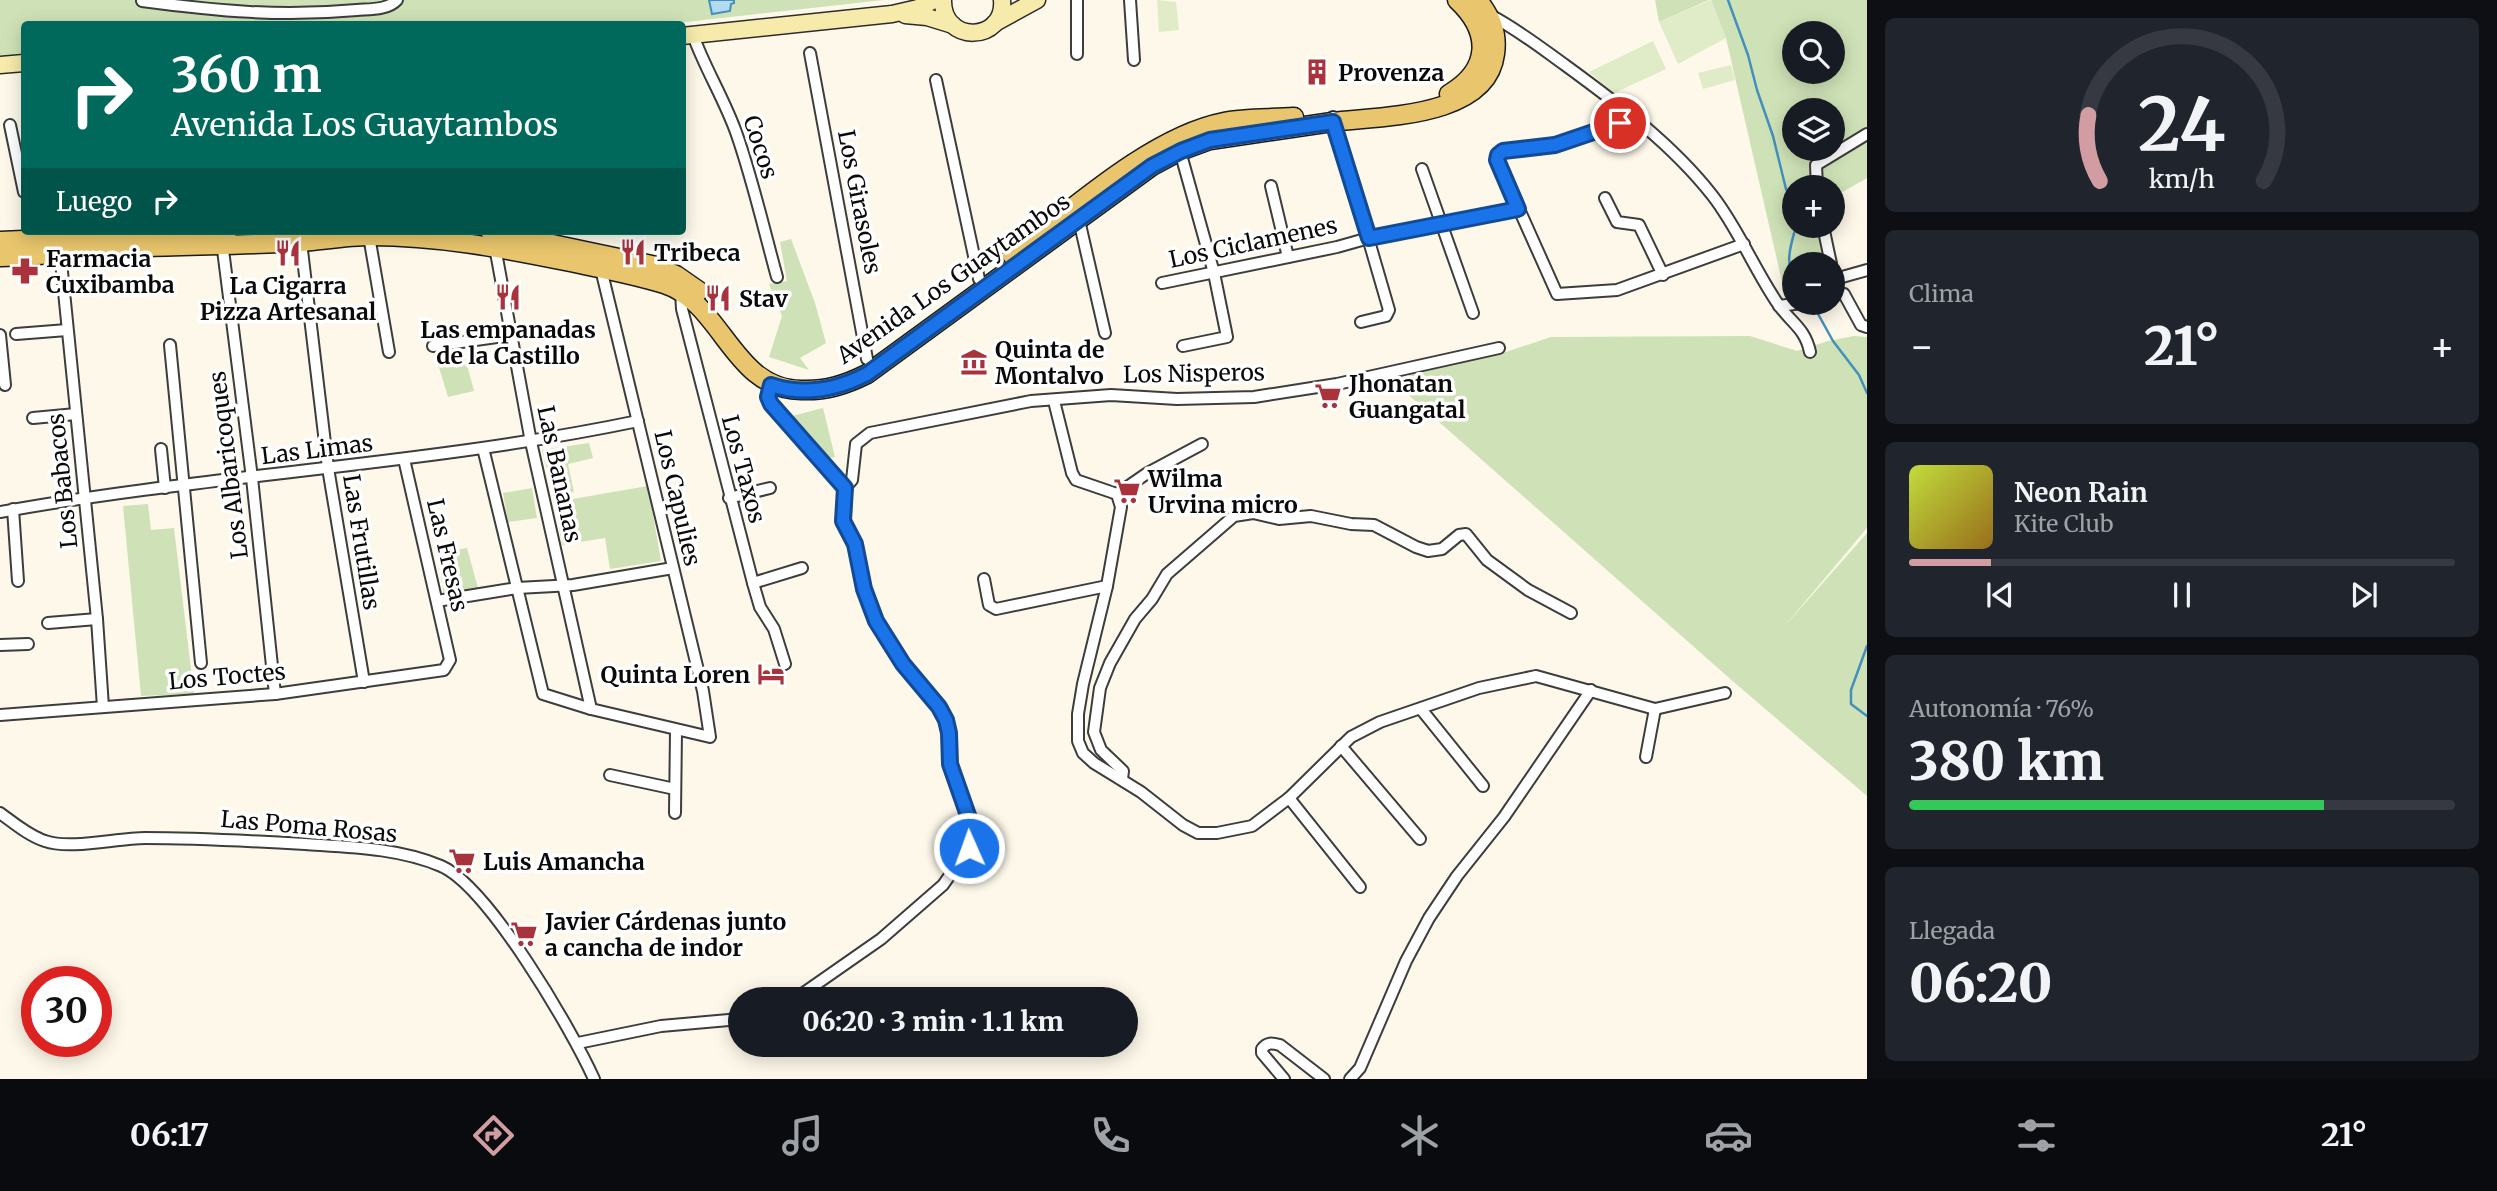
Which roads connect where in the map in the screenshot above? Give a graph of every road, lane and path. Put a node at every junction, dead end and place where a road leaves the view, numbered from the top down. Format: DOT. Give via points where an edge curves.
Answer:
graph roads {
  1 [pos="397,0"];
  2 [pos="934,0"];
  3 [pos="943,0"];
  4 [pos="1002,0"];
  5 [pos="1037,0"];
  6 [pos="1077,0"];
  7 [pos="1130,0"];
  8 [pos="1457,0"];
  9 [pos="1478,0"];
  10 [pos="142,1"];
  11 [pos="892,14"];
  12 [pos="1482,18"];
  13 [pos="995,23"];
  14 [pos="953,25"];
  15 [pos="688,35"];
  16 [pos="810,53"];
  17 [pos="1077,54"];
  18 [pos="1134,60"];
  19 [pos="21,63"];
  20 [pos="0,65"];
  21 [pos="936,80"];
  22 [pos="1631,117"];
  23 [pos="1333,118"];
  24 [pos="10,125"];
  25 [pos="1867,134"];
  26 [pos="1181,151"];
  27 [pos="1422,169"];
  28 [pos="1816,175"];
  29 [pos="21,178"];
  30 [pos="1271,186"];
  31 [pos="1605,198"];
  32 [pos="1518,209"];
  33 [pos="1079,220"];
  34 [pos="1441,225"];
  35 [pos="34,235"];
  36 [pos="223,236"];
  37 [pos="369,236"];
  38 [pos="1369,238"];
  39 [pos="492,239"];
  40 [pos="0,241"];
  41 [pos="301,242"];
  42 [pos="1744,244"];
  43 [pos="60,252"];
  44 [pos="0,257"];
  45 [pos="1288,257"];
  46 [pos="601,269"];
  47 [pos="1867,270"];
  48 [pos="1845,271"];
  49 [pos="1213,273"];
  50 [pos="1663,275"];
  51 [pos="777,277"];
  52 [pos="1162,284"];
  53 [pos="975,287"];
  54 [pos="685,288"];
  55 [pos="1845,297"];
  56 [pos="1779,306"];
  57 [pos="1782,306"];
  58 [pos="1473,313"];
  59 [pos="1362,322"];
  60 [pos="1867,327"];
  61 [pos="67,330"];
  62 [pos="1105,333"];
  63 [pos="16,334"];
  64 [pos="0,335"];
  65 [pos="511,335"];
  66 [pos="170,345"];
  67 [pos="433,346"];
  68 [pos="1183,346"];
  69 [pos="1499,348"];
  70 [pos="388,352"];
  71 [pos="1810,352"];
  72 [pos="867,359"];
  73 [pos="773,381"];
  74 [pos="5,385"];
  75 [pos="817,386"];
  76 [pos="1054,401"];
  77 [pos="76,414"];
  78 [pos="33,418"];
  79 [pos="638,421"];
  80 [pos="531,442"];
  81 [pos="1202,444"];
  82 [pos="484,448"];
  83 [pos="161,449"];
  84 [pos="404,459"];
  85 [pos="328,468"];
  86 [pos="252,478"];
  87 [pos="182,486"];
  88 [pos="165,488"];
  89 [pos="770,488"];
  90 [pos="845,488"];
  91 [pos="1117,494"];
  92 [pos="85,498"];
  93 [pos="729,498"];
  94 [pos="13,509"];
  95 [pos="0,512"];
  96 [pos="673,568"];
  97 [pos="802,568"];
  98 [pos="984,579"];
  99 [pos="18,581"];
  100 [pos="753,583"];
  101 [pos="563,586"];
  102 [pos="1107,586"];
  103 [pos="517,588"];
  104 [pos="437,601"];
  105 [pos="1572,613"];
  106 [pos="97,619"];
  107 [pos="48,623"];
  108 [pos="28,644"];
  109 [pos="0,645"];
  110 [pos="450,660"];
  111 [pos="201,663"];
  112 [pos="785,664"];
  113 [pos="364,682"];
  114 [pos="1591,690"];
  115 [pos="1725,693"];
  116 [pos="275,694"];
  117 [pos="103,707"];
  118 [pos="591,709"];
  119 [pos="1421,709"];
  120 [pos="1655,709"];
  121 [pos="0,715"];
  122 [pos="676,731"];
  123 [pos="1340,746"];
  124 [pos="1646,757"];
  125 [pos="610,775"];
  126 [pos="1122,779"];
  127 [pos="1483,786"];
  128 [pos="675,789"];
  129 [pos="1289,798"];
  130 [pos="0,813"];
  131 [pos="675,813"];
  132 [pos="1420,839"];
  133 [pos="1360,887"];
  134 [pos="812,987"];
  135 [pos="728,1020"];
  136 [pos="578,1043"];
  137 [pos="594,1079"];
  138 [pos="1284,1079"];
  139 [pos="1324,1079"];
  140 [pos="1350,1079"];
  1 -- 10 [label="street" via="387,7 260,14"];
  2 -- 11 [label="main road"];
  3 -- 14 [label="main road" via="946,17"];
  4 -- 13 [label="main road"];
  5 -- 13 [label="main road"];
  6 -- 17 [label="street"];
  7 -- 18 [label="street"];
  8 -- 12 [label="main road"];
  9 -- 12 [label="main road, Avenida Los Guaytambos"];
  11 -- 14 [label="main road"];
  11 -- 15 [label="main road"];
  12 -- 22 [label="street" via="1510,24"];
  12 -- 23 [label="main road, Avenida Los Guaytambos" via="1481,56 1459,88 1411,105"];
  13 -- 14 [label="main road" via="970,33"];
  15 -- 51 [label="street, Cocos" via="738,137"];
  16 -- 72 [label="street, Los Girasoles"];
  19 -- 20 [label="main road"];
  21 -- 53 [label="street"];
  22 -- 32 [label="street" via="1555,145 1498,155"];
  22 -- 42 [label="street" via="1712,195"];
  23 -- 26 [label="main road, Avenida Los Guaytambos" via="1210,140"];
  23 -- 38 [label="street"];
  23 -- 53 [label="main road, Avenida Los Guaytambos" via="1227,121 1183,135 1147,154"];
  24 -- 29 [label="street"];
  25 -- 28 [label="street" via="1816,165"];
  26 -- 33 [label="main road, Avenida Los Guaytambos" via="1152,166"];
  26 -- 49 [label="street"];
  27 -- 34 [label="street"];
  30 -- 45 [label="street"];
  31 -- 50 [label="street" via="1616,222 1639,225"];
  32 -- 34 [label="street, Los Ciclamenes"];
  32 -- 50 [label="street" via="1561,295 1617,290"];
  33 -- 53 [label="main road, Avenida Los Guaytambos"];
  33 -- 62 [label="street"];
  34 -- 38 [label="street, Los Ciclamenes"];
  34 -- 58 [label="street"];
  35 -- 40 [label="main road"];
  36 -- 41 [label="main road"];
  36 -- 43 [label="main road"];
  36 -- 86 [label="street, Los Albaricoques"];
  37 -- 39 [label="main road"];
  37 -- 41 [label="main road"];
  37 -- 70 [label="street"];
  38 -- 45 [label="street, Los Ciclamenes"];
  38 -- 59 [label="street" via="1389,310 1386,316"];
  39 -- 46 [label="main road"];
  39 -- 54 [label="main road" via="633,260 666,270"];
  39 -- 65 [label="street, Las Bananas"];
  41 -- 85 [label="street, Las Frutillas"];
  42 -- 50 [label="street"];
  42 -- 56 [label="street"];
  43 -- 44 [label="main road"];
  43 -- 61 [label="street, Los Babacos"];
  45 -- 49 [label="street, Los Ciclamenes"];
  46 -- 54 [label="main road"];
  46 -- 79 [label="street, Los Capulies"];
  47 -- 48 [label="street"];
  49 -- 52 [label="street, Los Ciclamenes"];
  49 -- 68 [label="street" via="1227,337"];
  53 -- 72 [label="main road, Avenida Los Guaytambos"];
  53 -- 75 [label="main road, Avenida Los Guaytambos" via="867,374 847,384"];
  54 -- 73 [label="main road" via="750,369"];
  54 -- 93 [label="street, Los Taxos" via="682,309"];
  55 -- 60 [label="street" via="1861,325"];
  56 -- 57 [label="street"];
  56 -- 71 [label="street" via="1807,338"];
  61 -- 63 [label="street"];
  61 -- 77 [label="street, Los Babacos"];
  64 -- 74 [label="street"];
  65 -- 67 [label="street"];
  65 -- 80 [label="street, Las Bananas"];
  66 -- 87 [label="street"];
  69 -- 76 [label="street, Los Nisperos" via="1337,384 1254,397 1111,395"];
  72 -- 75 [label="main road, Avenida Los Guaytambos"];
  73 -- 75 [label="main road, Avenida Los Guaytambos"];
  73 -- 90 [label="street" via="768,397 771,404"];
  76 -- 90 [label="street, Los Nisperos" via="1014,403 864,436 854,449 852,480"];
  76 -- 91 [label="street" via="1076,480"];
  77 -- 78 [label="street"];
  77 -- 92 [label="street, Los Babacos"];
  79 -- 80 [label="street, Las Limas"];
  79 -- 96 [label="street, Los Capulies"];
  80 -- 82 [label="street, Las Limas"];
  80 -- 101 [label="street, Las Bananas"];
  81 -- 91 [label="street"];
  82 -- 84 [label="street, Las Limas"];
  82 -- 103 [label="street"];
  83 -- 88 [label="street"];
  84 -- 85 [label="street, Las Limas"];
  84 -- 104 [label="street, Las Fresas"];
  85 -- 86 [label="street, Las Limas"];
  85 -- 113 [label="street, Las Frutillas"];
  86 -- 87 [label="street, Las Limas"];
  86 -- 116 [label="street, Los Albaricoques"];
  87 -- 88 [label="street, Las Limas"];
  87 -- 111 [label="street"];
  88 -- 92 [label="street, Las Limas"];
  89 -- 93 [label="street"];
  90 -- 134 [label="street" via="843,521 855,544 867,601 895,652 946,720 950,764 972,835 969,848 943,885 880,939"];
  91 -- 102 [label="street" via="1121,507"];
  92 -- 94 [label="street, Las Limas"];
  92 -- 106 [label="street, Los Babacos"];
  93 -- 100 [label="street, Los Taxos"];
  94 -- 95 [label="street, Las Limas"];
  94 -- 99 [label="street"];
  96 -- 101 [label="street"];
  96 -- 122 [label="street, Los Capulies" via="709,737"];
  97 -- 100 [label="street"];
  98 -- 102 [label="street" via="989,605 996,609"];
  100 -- 112 [label="street, Los Taxos"];
  101 -- 103 [label="street"];
  101 -- 118 [label="street, Las Bananas"];
  102 -- 126 [label="street" via="1083,684 1078,741 1094,763"];
  103 -- 104 [label="street"];
  103 -- 118 [label="street" via="543,694"];
  104 -- 110 [label="street, Las Fresas"];
  105 -- 126 [label="street" via="1518,584 1483,557 1466,534 1442,549 1429,551 1368,524 1311,516 1234,516 1167,574 1135,619 1105,675 1094,732 1101,750 1123,771"];
  106 -- 107 [label="street"];
  106 -- 117 [label="street, Los Babacos"];
  108 -- 109 [label="street"];
  110 -- 113 [label="street, Los Toctes" via="444,670"];
  113 -- 116 [label="street, Los Toctes"];
  114 -- 119 [label="street" via="1536,676 1479,688"];
  114 -- 120 [label="street"];
  114 -- 140 [label="street" via="1430,918 1406,961 1360,1068"];
  115 -- 120 [label="street"];
  116 -- 117 [label="street, Los Toctes"];
  117 -- 121 [label="street, Los Toctes"];
  118 -- 122 [label="street"];
  119 -- 123 [label="street" via="1363,730"];
  119 -- 127 [label="street"];
  120 -- 124 [label="street"];
  122 -- 128 [label="street"];
  123 -- 129 [label="street"];
  123 -- 132 [label="street"];
  125 -- 128 [label="street"];
  126 -- 129 [label="street" via="1198,833 1252,825"];
  128 -- 131 [label="street"];
  129 -- 133 [label="street"];
  130 -- 136 [label="street, Las Poma Rosas" via="36,838 55,843 135,838 354,847 405,854 442,866 480,899"];
  135 -- 136 [label="street" via="661,1026"];
  136 -- 137 [label="street, Las Poma Rosas"];
  138 -- 139 [label="street" via="1262,1053 1265,1045 1280,1045"];
}
